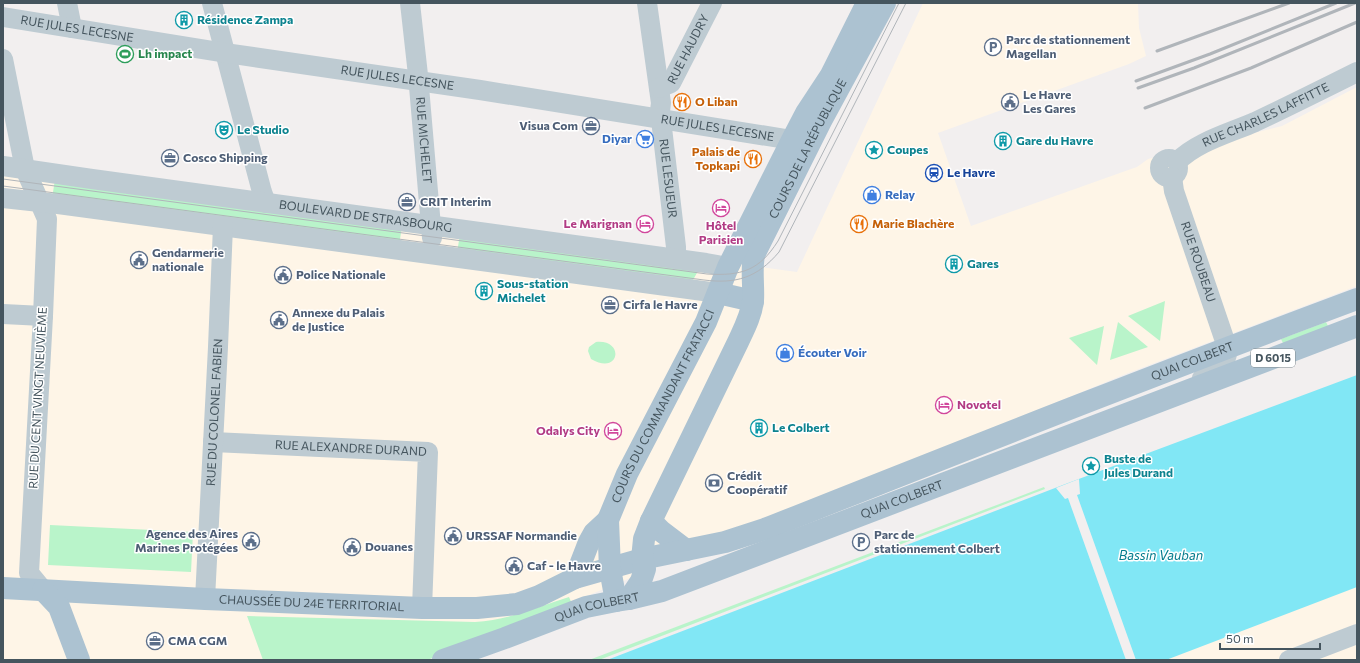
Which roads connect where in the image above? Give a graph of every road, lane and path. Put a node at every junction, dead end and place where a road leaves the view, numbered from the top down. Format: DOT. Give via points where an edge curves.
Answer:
graph roads {
  1 [pos="68,3"];
  2 [pos="212,3"];
  3 [pos="410,3"];
  4 [pos="647,3"];
  5 [pos="712,3"];
  6 [pos="867,3"];
  7 [pos="885,3"];
  8 [pos="3,17"];
  9 [pos="72,28"];
  10 [pos="226,53"];
  11 [pos="3,59"];
  12 [pos="1357,72"];
  13 [pos="418,81"];
  14 [pos="658,88"];
  15 [pos="661,119"];
  16 [pos="792,140"];
  17 [pos="3,166"];
  18 [pos="25,168"];
  19 [pos="1174,170"];
  20 [pos="3,198"];
  21 [pos="39,202"];
  22 [pos="266,203"];
  23 [pos="223,226"];
  24 [pos="431,226"];
  25 [pos="430,254"];
  26 [pos="676,259"];
  27 [pos="728,267"];
  28 [pos="752,275"];
  29 [pos="708,292"];
  30 [pos="1357,299"];
  31 [pos="753,301"];
  32 [pos="3,314"];
  33 [pos="43,316"];
  34 [pos="1357,326"];
  35 [pos="1227,347"];
  36 [pos="1190,390"];
  37 [pos="1082,404"];
  38 [pos="1122,416"];
  39 [pos="213,442"];
  40 [pos="608,520"];
  41 [pos="651,521"];
  42 [pos="686,550"];
  43 [pos="642,559"];
  44 [pos="610,569"];
  45 [pos="575,578"];
  46 [pos="3,588"];
  47 [pos="43,590"];
  48 [pos="205,599"];
  49 [pos="622,600"];
  50 [pos="422,608"];
  51 [pos="1357,634"];
  52 [pos="79,660"];
  53 [pos="443,660"];
  54 [pos="1289,660"];
  1 -- 9 [label="street"];
  2 -- 10 [label="street"];
  3 -- 13 [label="street, RUE MICHELET"];
  4 -- 14 [label="street, RUE LESUEUR"];
  5 -- 14 [label="street, RUE HAUDRY" via="671,83"];
  6 -- 16 [label="main road, COURS DE LA RÉPUBLIQUE" via="831,75"];
  7 -- 28 [label="main road, COURS DE LA RÉPUBLIQUE" via="821,121 754,255"];
  8 -- 9 [label="street, RUE JULES LECESNE"];
  9 -- 10 [label="street, RUE JULES LECESNE"];
  10 -- 13 [label="street, RUE JULES LECESNE"];
  10 -- 22 [label="street"];
  11 -- 18 [label="street, RUE DU CENT VINGT NEUVIÈME"];
  12 -- 19 [label="street, RUE CHARLES LAFFITTE" via="1255,122 1207,142 1182,157"];
  13 -- 15 [label="street, RUE JULES LECESNE"];
  13 -- 24 [label="street, RUE MICHELET"];
  14 -- 15 [label="street, RUE LESUEUR"];
  15 -- 16 [label="street, RUE JULES LECESNE"];
  15 -- 26 [label="street, RUE LESUEUR"];
  16 -- 27 [label="main road, COURS DE LA RÉPUBLIQUE"];
  17 -- 18 [label="street, BOULEVARD DE STRASBOURG"];
  18 -- 21 [label="street, RUE DU CENT VINGT NEUVIÈME"];
  18 -- 22 [label="street, BOULEVARD DE STRASBOURG"];
  19 -- 35 [label="street, RUE ROUBEAU" via="1174,191"];
  20 -- 21 [label="street"];
  21 -- 23 [label="street"];
  21 -- 33 [label="street, RUE DU CENT VINGT NEUVIÈME" via="47,219"];
  22 -- 24 [label="street, BOULEVARD DE STRASBOURG"];
  23 -- 25 [label="street"];
  23 -- 39 [label="street, RUE DU COLONEL FABIEN"];
  24 -- 25 [label="street, RUE MICHELET"];
  24 -- 26 [label="street, BOULEVARD DE STRASBOURG"];
  25 -- 29 [label="street"];
  26 -- 27 [label="street, BOULEVARD DE STRASBOURG"];
  27 -- 28 [label="main road"];
  27 -- 29 [label="main road, COURS DE LA RÉPUBLIQUE"];
  28 -- 31 [label="main road, COURS DE LA RÉPUBLIQUE"];
  29 -- 31 [label="main road"];
  29 -- 40 [label="main road, COURS DU COMMANDANT FRATACCI" via="706,322 627,474"];
  30 -- 35 [label="main road, QUAI COLBERT / D 6015"];
  31 -- 41 [label="main road" via="738,342"];
  32 -- 33 [label="street"];
  33 -- 47 [label="street, RUE DU CENT VINGT NEUVIÈME" via="29,573"];
  34 -- 36 [label="main road, QUAI COLBERT / D 6015"];
  35 -- 36 [label="street" via="1223,368 1207,375"];
  35 -- 37 [label="main road, QUAI COLBERT / D 6015"];
  36 -- 38 [label="main road, QUAI COLBERT / D 6015"];
  37 -- 38 [label="main road"];
  37 -- 42 [label="main road, QUAI COLBERT" via="765,529 725,542"];
  38 -- 49 [label="main road, QUAI COLBERT" via="662,591"];
  39 -- 48 [label="street, RUE DU COLONEL FABIEN"];
  39 -- 50 [label="street, RUE ALEXANDRE DURAND" via="428,452"];
  40 -- 44 [label="main road"];
  40 -- 45 [label="main road" via="588,542"];
  41 -- 42 [label="main road"];
  41 -- 43 [label="main road" via="644,539"];
  42 -- 43 [label="main road, QUAI COLBERT"];
  43 -- 44 [label="main road, QUAI COLBERT"];
  43 -- 49 [label="main road" via="645,569 641,581"];
  44 -- 45 [label="main road, QUAI COLBERT"];
  44 -- 49 [label="main road"];
  45 -- 50 [label="main road, CHAUSSÉE DU 24E TERRITORIAL" via="517,604 477,608"];
  46 -- 47 [label="main road, CHAUSSÉE DU 24E TERRITORIAL"];
  47 -- 48 [label="main road, CHAUSSÉE DU 24E TERRITORIAL"];
  47 -- 52 [label="main road" via="59,607"];
  48 -- 50 [label="main road, CHAUSSÉE DU 24E TERRITORIAL"];
  49 -- 53 [label="main road, QUAI COLBERT" via="586,607"];
  51 -- 54 [label="street"];
}
